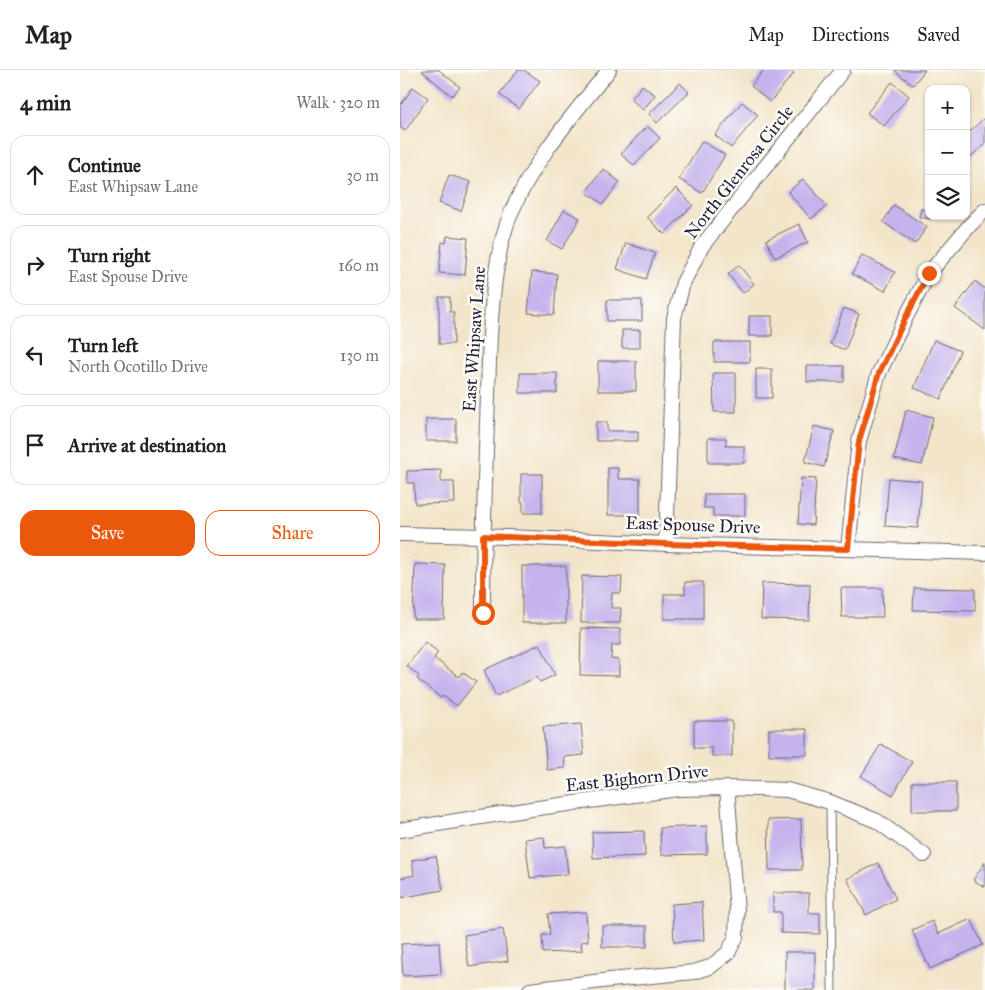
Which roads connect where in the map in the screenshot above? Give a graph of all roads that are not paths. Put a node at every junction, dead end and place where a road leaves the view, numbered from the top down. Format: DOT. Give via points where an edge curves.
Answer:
graph roads {
  1 [pos="610,70"];
  2 [pos="843,70"];
  3 [pos="985,210"];
  4 [pos="400,534"];
  5 [pos="483,536"];
  6 [pos="666,544"];
  7 [pos="848,549"];
  8 [pos="985,554"];
  9 [pos="483,613"];
  10 [pos="727,788"];
  11 [pos="830,802"];
  12 [pos="400,830"];
  13 [pos="924,855"];
  14 [pos="530,990"];
  15 [pos="832,990"];
  1 -- 5 [label="street, East Whipsaw Lane" via="556,136 523,187 500,245 490,328"];
  2 -- 6 [label="street, North Glenrosa Circle" via="702,246 683,283 674,318"];
  3 -- 7 [label="street" via="929,273 879,373 859,441"];
  4 -- 5 [label="street, East Spouse Drive"];
  5 -- 6 [label="street, East Spouse Drive"];
  5 -- 9 [label="street, East Whipsaw Lane"];
  6 -- 7 [label="street, East Spouse Drive"];
  7 -- 8 [label="street, East Spouse Drive"];
  10 -- 11 [label="street, East Bighorn Drive" via="787,790"];
  10 -- 12 [label="street, East Bighorn Drive" via="678,789"];
  10 -- 14 [label="street" via="737,910 736,937 728,952 710,967 694,972"];
  11 -- 13 [label="street, East Bighorn Drive" via="877,821"];
  11 -- 15 [label="lane"];
}
